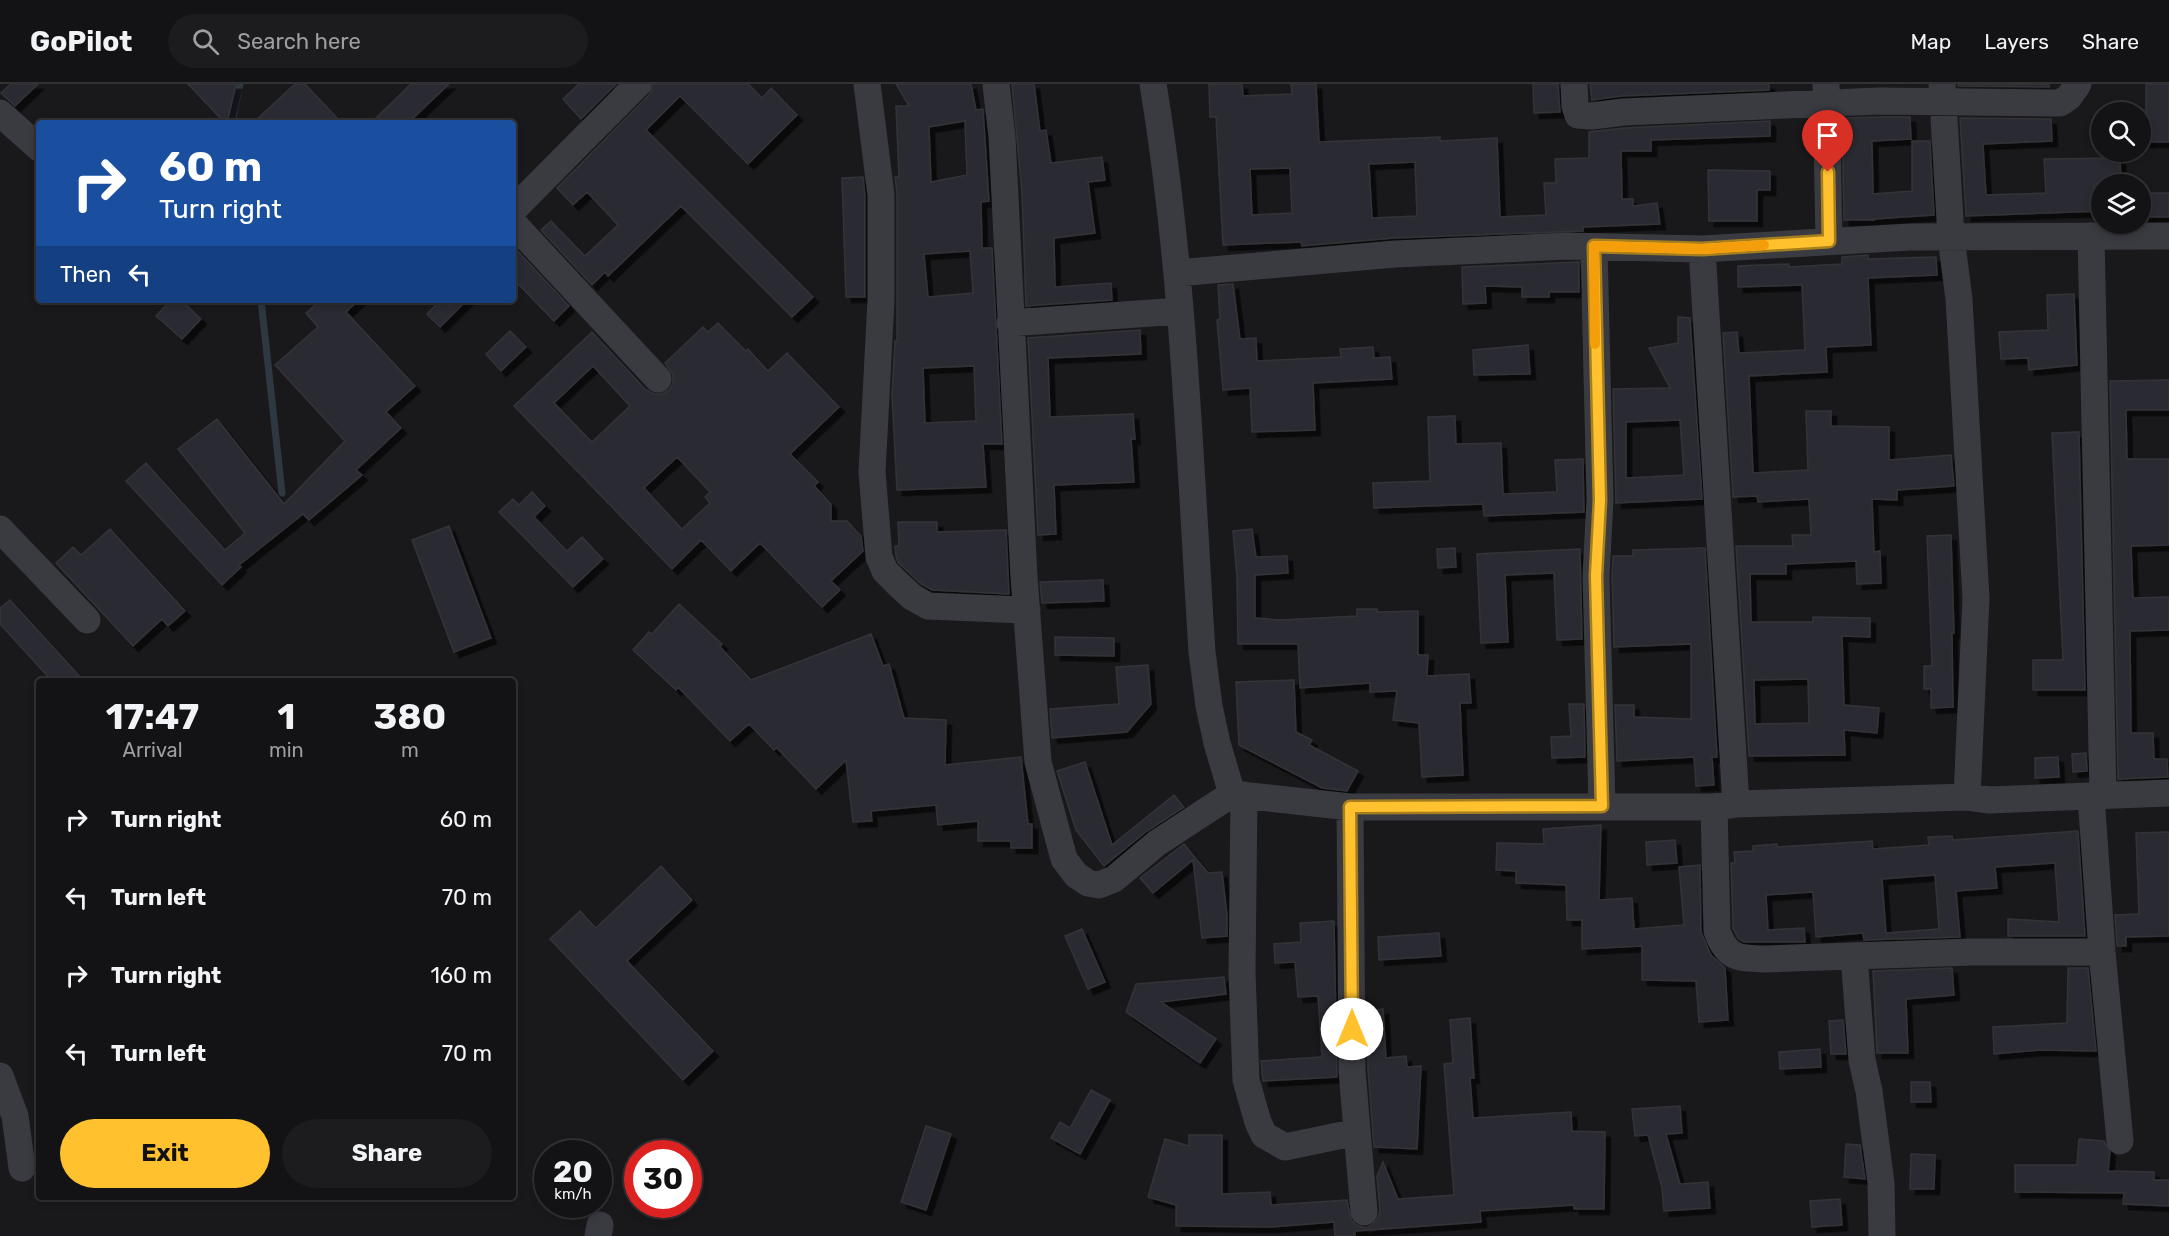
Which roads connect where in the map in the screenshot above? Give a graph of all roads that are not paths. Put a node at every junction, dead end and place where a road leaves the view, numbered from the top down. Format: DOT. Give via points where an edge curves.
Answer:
graph roads {
  1 [pos="638,84"];
  2 [pos="867,84"];
  3 [pos="996,84"];
  4 [pos="1153,84"];
  5 [pos="1574,84"];
  6 [pos="2078,84"];
  7 [pos="1942,93"];
  8 [pos="1827,94"];
  9 [pos="0,113"];
  10 [pos="36,145"];
  11 [pos="516,207"];
  12 [pos="516,226"];
  13 [pos="2091,236"];
  14 [pos="2169,236"];
  15 [pos="1951,237"];
  16 [pos="1829,241"];
  17 [pos="1594,246"];
  18 [pos="1702,249"];
  19 [pos="1177,273"];
  20 [pos="1180,311"];
  21 [pos="1010,323"];
  22 [pos="658,379"];
  23 [pos="0,529"];
  24 [pos="1027,610"];
  25 [pos="87,620"];
  26 [pos="2169,793"];
  27 [pos="1238,794"];
  28 [pos="2097,796"];
  29 [pos="1967,797"];
  30 [pos="1602,806"];
  31 [pos="1725,806"];
  32 [pos="1350,807"];
  33 [pos="2102,952"];
  34 [pos="1854,956"];
  35 [pos="0,1076"];
  36 [pos="1357,1132"];
  37 [pos="2120,1142"];
  38 [pos="22,1168"];
  39 [pos="1364,1212"];
  40 [pos="1882,1236"];
  1 -- 11 [label="street"];
  2 -- 24 [label="street" via="881,195 872,472 879,557 885,571 912,597 928,606"];
  3 -- 21 [label="street"];
  4 -- 19 [label="street"];
  5 -- 8 [label="street" via="1578,115 1593,116"];
  6 -- 7 [label="street" via="2060,103"];
  7 -- 8 [label="street"];
  7 -- 15 [label="street"];
  8 -- 16 [label="street"];
  9 -- 10 [label="street"];
  12 -- 22 [label="street"];
  13 -- 14 [label="street"];
  13 -- 15 [label="street"];
  13 -- 28 [label="street"];
  15 -- 16 [label="street"];
  15 -- 29 [label="street" via="1959,299 1976,598"];
  16 -- 18 [label="street"];
  17 -- 18 [label="street"];
  17 -- 19 [label="street" via="1395,254"];
  17 -- 30 [label="street"];
  18 -- 31 [label="street"];
  19 -- 20 [label="street"];
  20 -- 21 [label="street"];
  20 -- 27 [label="street" via="1209,706 1217,743"];
  21 -- 24 [label="street"];
  23 -- 25 [label="street"];
  24 -- 27 [label="street" via="1038,762 1064,859 1076,875 1099,885 1114,879 1157,843"];
  26 -- 28 [label="street"];
  27 -- 32 [label="street"];
  27 -- 36 [label="street" via="1246,1080 1258,1122 1264,1135 1284,1147"];
  28 -- 29 [label="street" via="1990,800"];
  28 -- 33 [label="street"];
  29 -- 31 [label="street"];
  30 -- 31 [label="street"];
  30 -- 32 [label="street"];
  31 -- 34 [label="street" via="1718,931 1723,946 1744,958"];
  32 -- 36 [label="street" via="1352,1071"];
  33 -- 34 [label="street"];
  33 -- 37 [label="street"];
  34 -- 40 [label="street" via="1862,1060 1881,1183"];
  35 -- 38 [label="street" via="15,1116"];
  36 -- 39 [label="street"];
}
